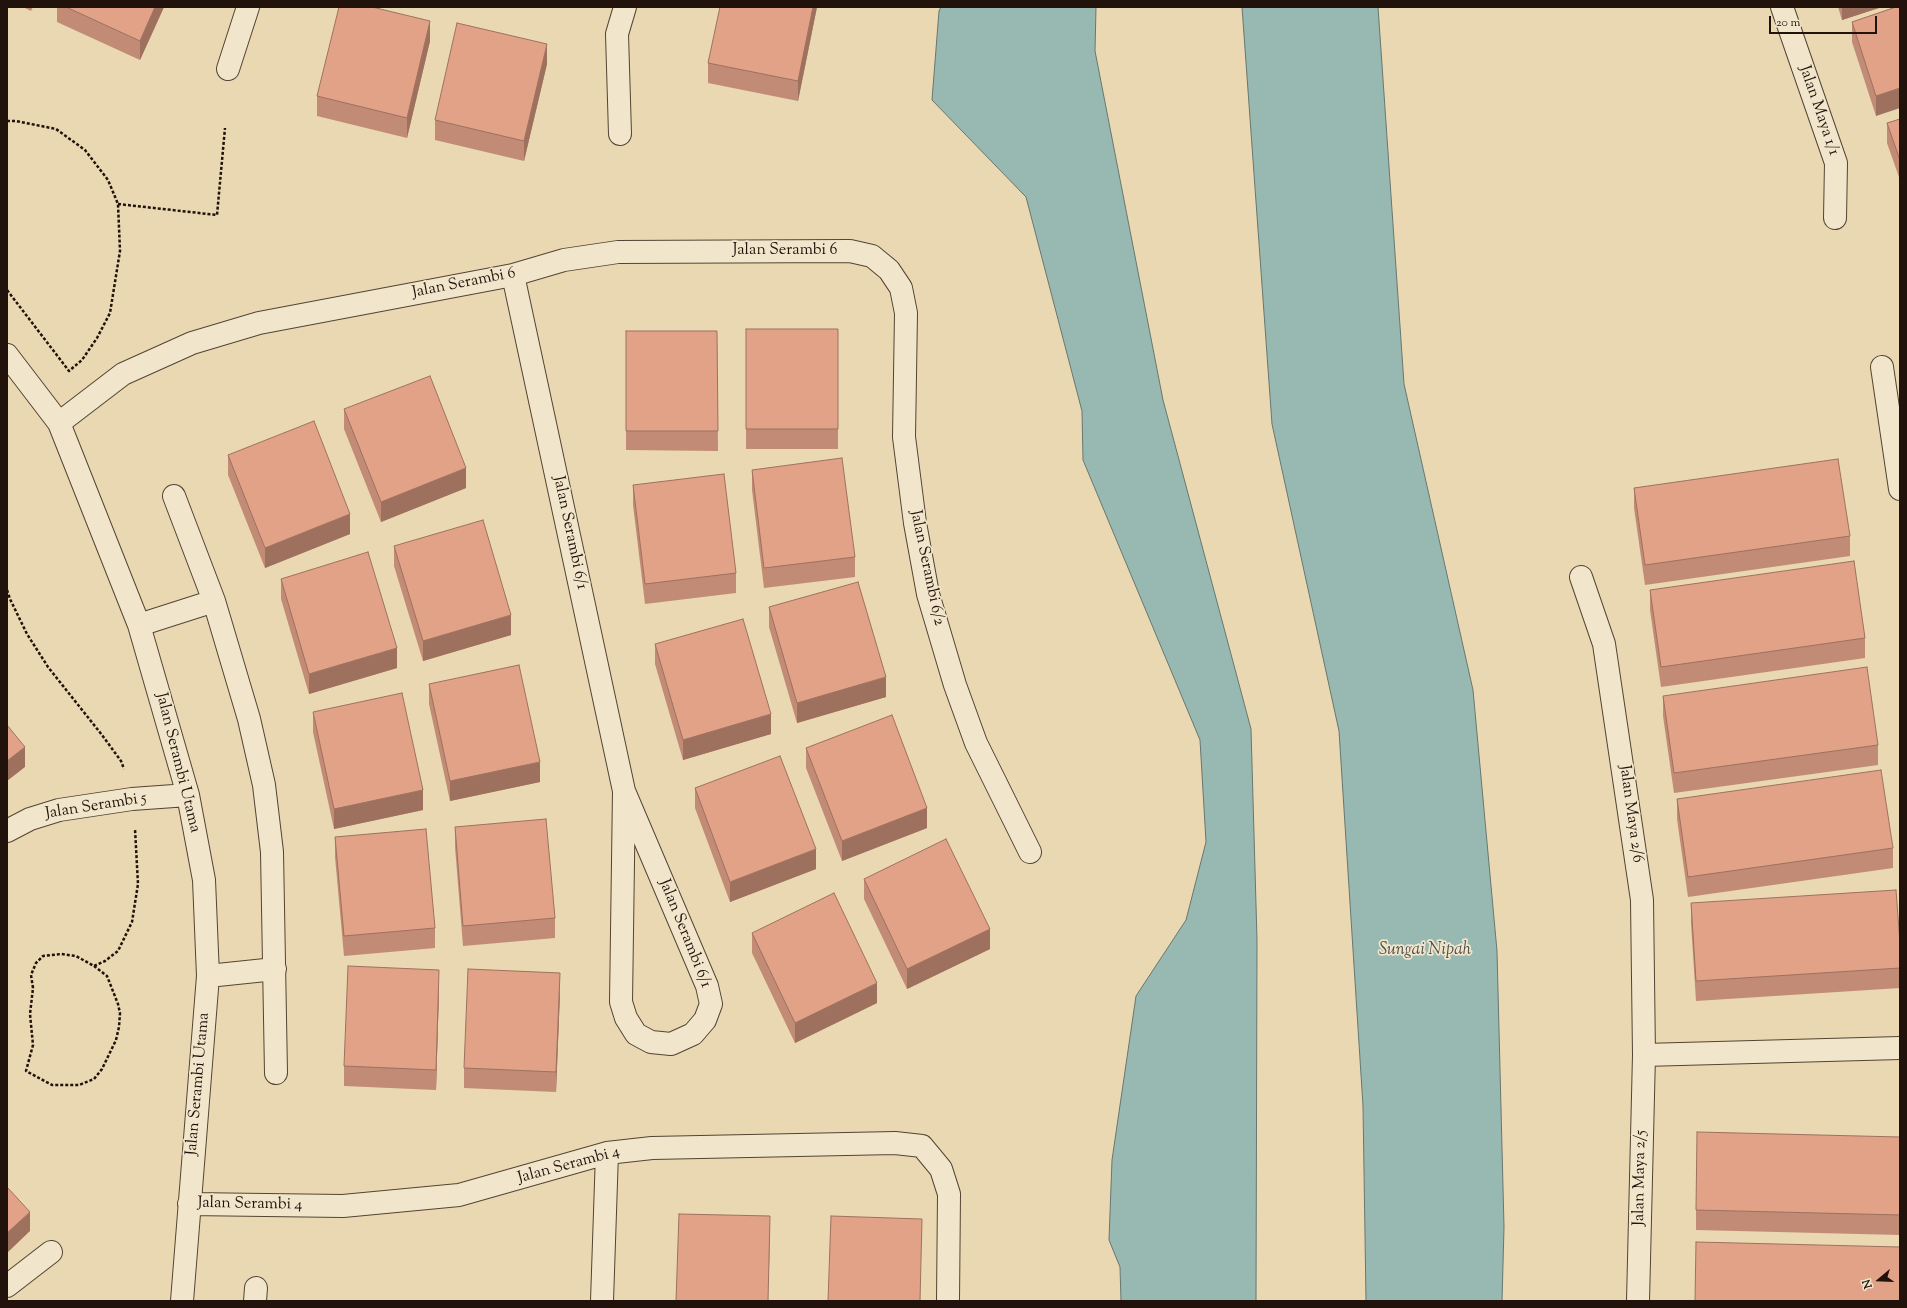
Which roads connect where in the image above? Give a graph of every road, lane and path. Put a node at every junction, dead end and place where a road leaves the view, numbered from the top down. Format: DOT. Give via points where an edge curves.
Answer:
graph roads {
  1 [pos="248,7"];
  2 [pos="624,7"];
  3 [pos="1782,7"];
  4 [pos="228,69"];
  5 [pos="7,121"];
  6 [pos="225,128"];
  7 [pos="620,134"];
  8 [pos="118,204"];
  9 [pos="1835,218"];
  10 [pos="890,270"];
  11 [pos="513,275"];
  12 [pos="7,290"];
  13 [pos="7,356"];
  14 [pos="1882,367"];
  15 [pos="59,423"];
  16 [pos="1900,489"];
  17 [pos="174,496"];
  18 [pos="1581,577"];
  19 [pos="214,601"];
  20 [pos="139,624"];
  21 [pos="624,791"];
  22 [pos="188,795"];
  23 [pos="7,831"];
  24 [pos="1030,852"];
  25 [pos="94,966"];
  26 [pos="275,970"];
  27 [pos="208,976"];
  28 [pos="1900,1048"];
  29 [pos="1644,1055"];
  30 [pos="276,1073"];
  31 [pos="608,1153"];
  32 [pos="188,1204"];
  33 [pos="51,1252"];
  34 [pos="7,1286"];
  35 [pos="182,1301"];
  36 [pos="602,1301"];
  37 [pos="948,1301"];
  38 [pos="1638,1301"];
  1 -- 4 [label="street"];
  2 -- 7 [label="street" via="617,34"];
  3 -- 9 [label="street, Jalan Maya 1/1" via="1836,163"];
  5 -- 8 [label="path" via="56,130 85,150 108,180"];
  6 -- 8 [label="path" via="217,215"];
  8 -- 12 [label="path" via="120,251 110,313 82,360 69,371"];
  10 -- 11 [label="street, Jalan Serambi 6" via="872,256 850,251 618,252 564,260"];
  10 -- 24 [label="street, Jalan Serambi 6/2" via="901,288 906,313 904,437 915,523 928,594 955,685 976,743"];
  11 -- 15 [label="street, Jalan Serambi 6" via="258,323 192,343 123,374"];
  11 -- 21 [label="street, Jalan Serambi 6/1"];
  13 -- 15 [label="street, Jalan Serambi Utama"];
  14 -- 16 [label="street"];
  15 -- 20 [label="street, Jalan Serambi Utama"];
  17 -- 19 [label="street"];
  18 -- 29 [label="street, Jalan Maya 2/6" via="1604,644 1642,900"];
  19 -- 20 [label="street"];
  19 -- 26 [label="street" via="249,719 264,785 272,852"];
  20 -- 22 [label="street, Jalan Serambi Utama"];
  21 -- 21 [label="street, Jalan Serambi 6/1" via="621,1002 626,1018 636,1034 651,1042 671,1044 693,1034 705,1020 711,1004 707,986"];
  22 -- 23 [label="street, Jalan Serambi 5" via="59,810 30,819"];
  22 -- 27 [label="street, Jalan Serambi Utama" via="204,880"];
  25 -- 25 [label="path" via="76,956 43,956 36,963 31,975 33,988 30,1014 33,1045 26,1071 52,1085 79,1085 94,1079 102,1069 116,1040 120,1013 118,1004 108,976"];
  26 -- 27 [label="street"];
  26 -- 30 [label="street"];
  27 -- 32 [label="street, Jalan Serambi Utama"];
  28 -- 29 [label="street"];
  29 -- 38 [label="street, Jalan Maya 2/5"];
  31 -- 32 [label="street, Jalan Serambi 4" via="459,1196 343,1206"];
  31 -- 36 [label="street"];
  31 -- 37 [label="street, Jalan Serambi 4" via="652,1148 895,1143 922,1146 941,1169 949,1194"];
  32 -- 35 [label="street, Jalan Serambi Utama"];
  33 -- 34 [label="street"];
}
